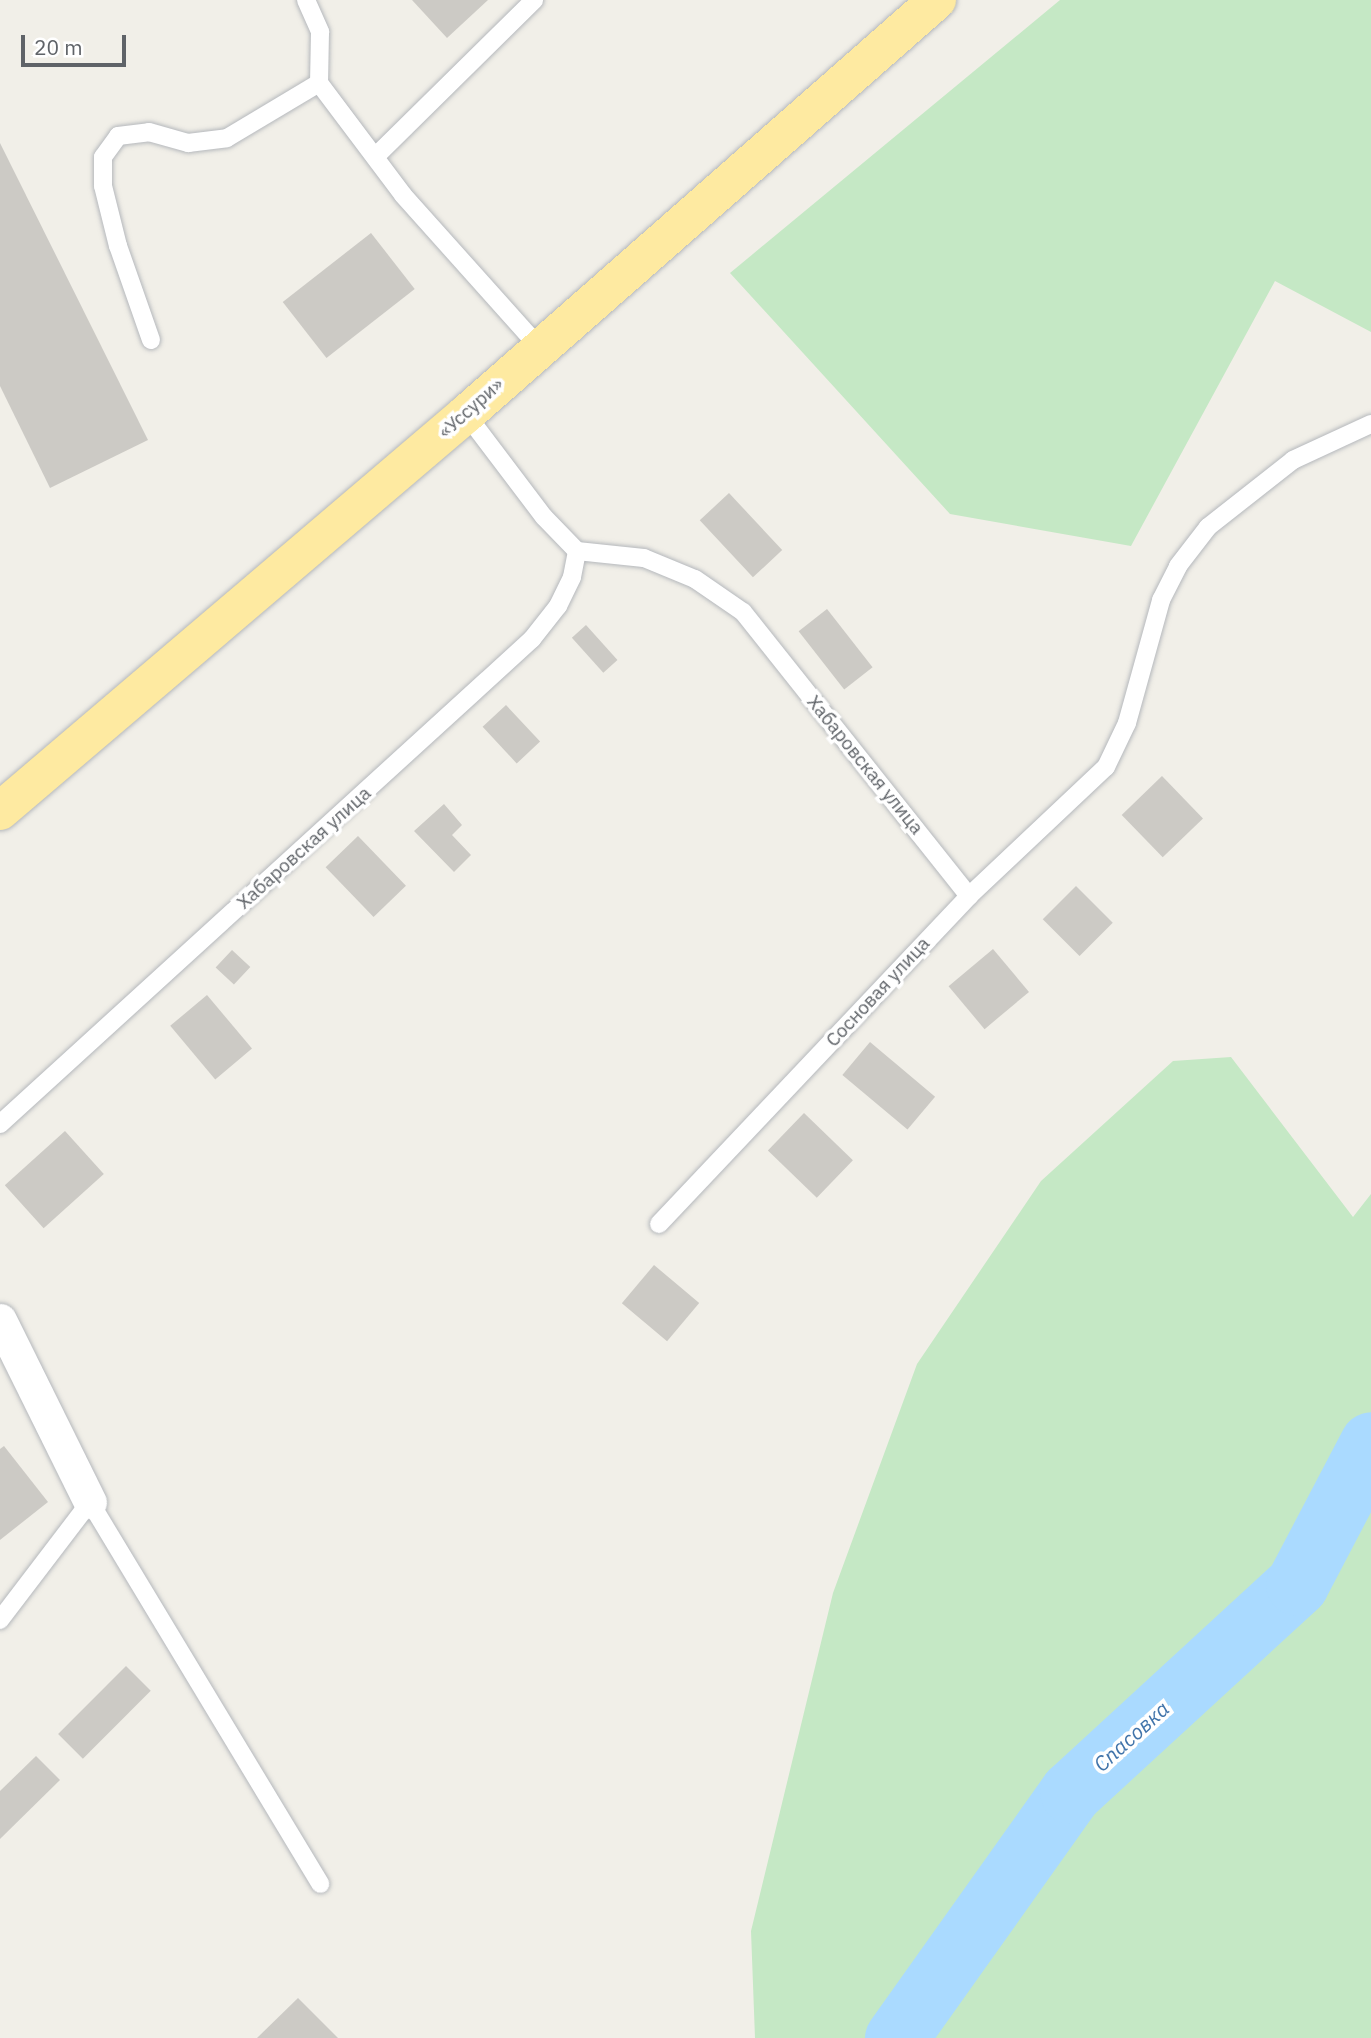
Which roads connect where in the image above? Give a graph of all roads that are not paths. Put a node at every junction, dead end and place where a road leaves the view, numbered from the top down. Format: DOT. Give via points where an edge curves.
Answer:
graph roads {
  1 [pos="306,0"];
  2 [pos="534,0"];
  3 [pos="937,0"];
  4 [pos="319,83"];
  5 [pos="376,156"];
  6 [pos="151,340"];
  7 [pos="539,347"];
  8 [pos="466,414"];
  9 [pos="1371,424"];
  10 [pos="577,551"];
  11 [pos="0,811"];
  12 [pos="969,895"];
  13 [pos="0,1124"];
  14 [pos="659,1224"];
  15 [pos="0,1321"];
  16 [pos="90,1503"];
  17 [pos="0,1620"];
  18 [pos="320,1884"];
  1 -- 4 [label="lane" via="320,32"];
  2 -- 5 [label="lane"];
  3 -- 7 [label="highway, «Уссури»"];
  4 -- 5 [label="lane"];
  4 -- 6 [label="lane" via="227,138 188,143 149,132 118,136 103,157 103,186 118,246"];
  5 -- 7 [label="lane" via="402,195"];
  7 -- 8 [label="highway, «Уссури»"];
  8 -- 10 [label="lane" via="544,517"];
  8 -- 11 [label="highway, «Уссури»"];
  9 -- 12 [label="lane, Сосновая улица" via="1293,460 1208,527 1178,566 1161,600 1127,723 1106,767"];
  10 -- 12 [label="lane, Хабаровская улица" via="644,558 695,579 743,612"];
  10 -- 13 [label="lane, Хабаровская улица" via="572,577 558,606 532,639"];
  12 -- 14 [label="lane, Сосновая улица"];
  15 -- 16 [label="street"];
  16 -- 17 [label="lane"];
  16 -- 18 [label="lane"];
}
